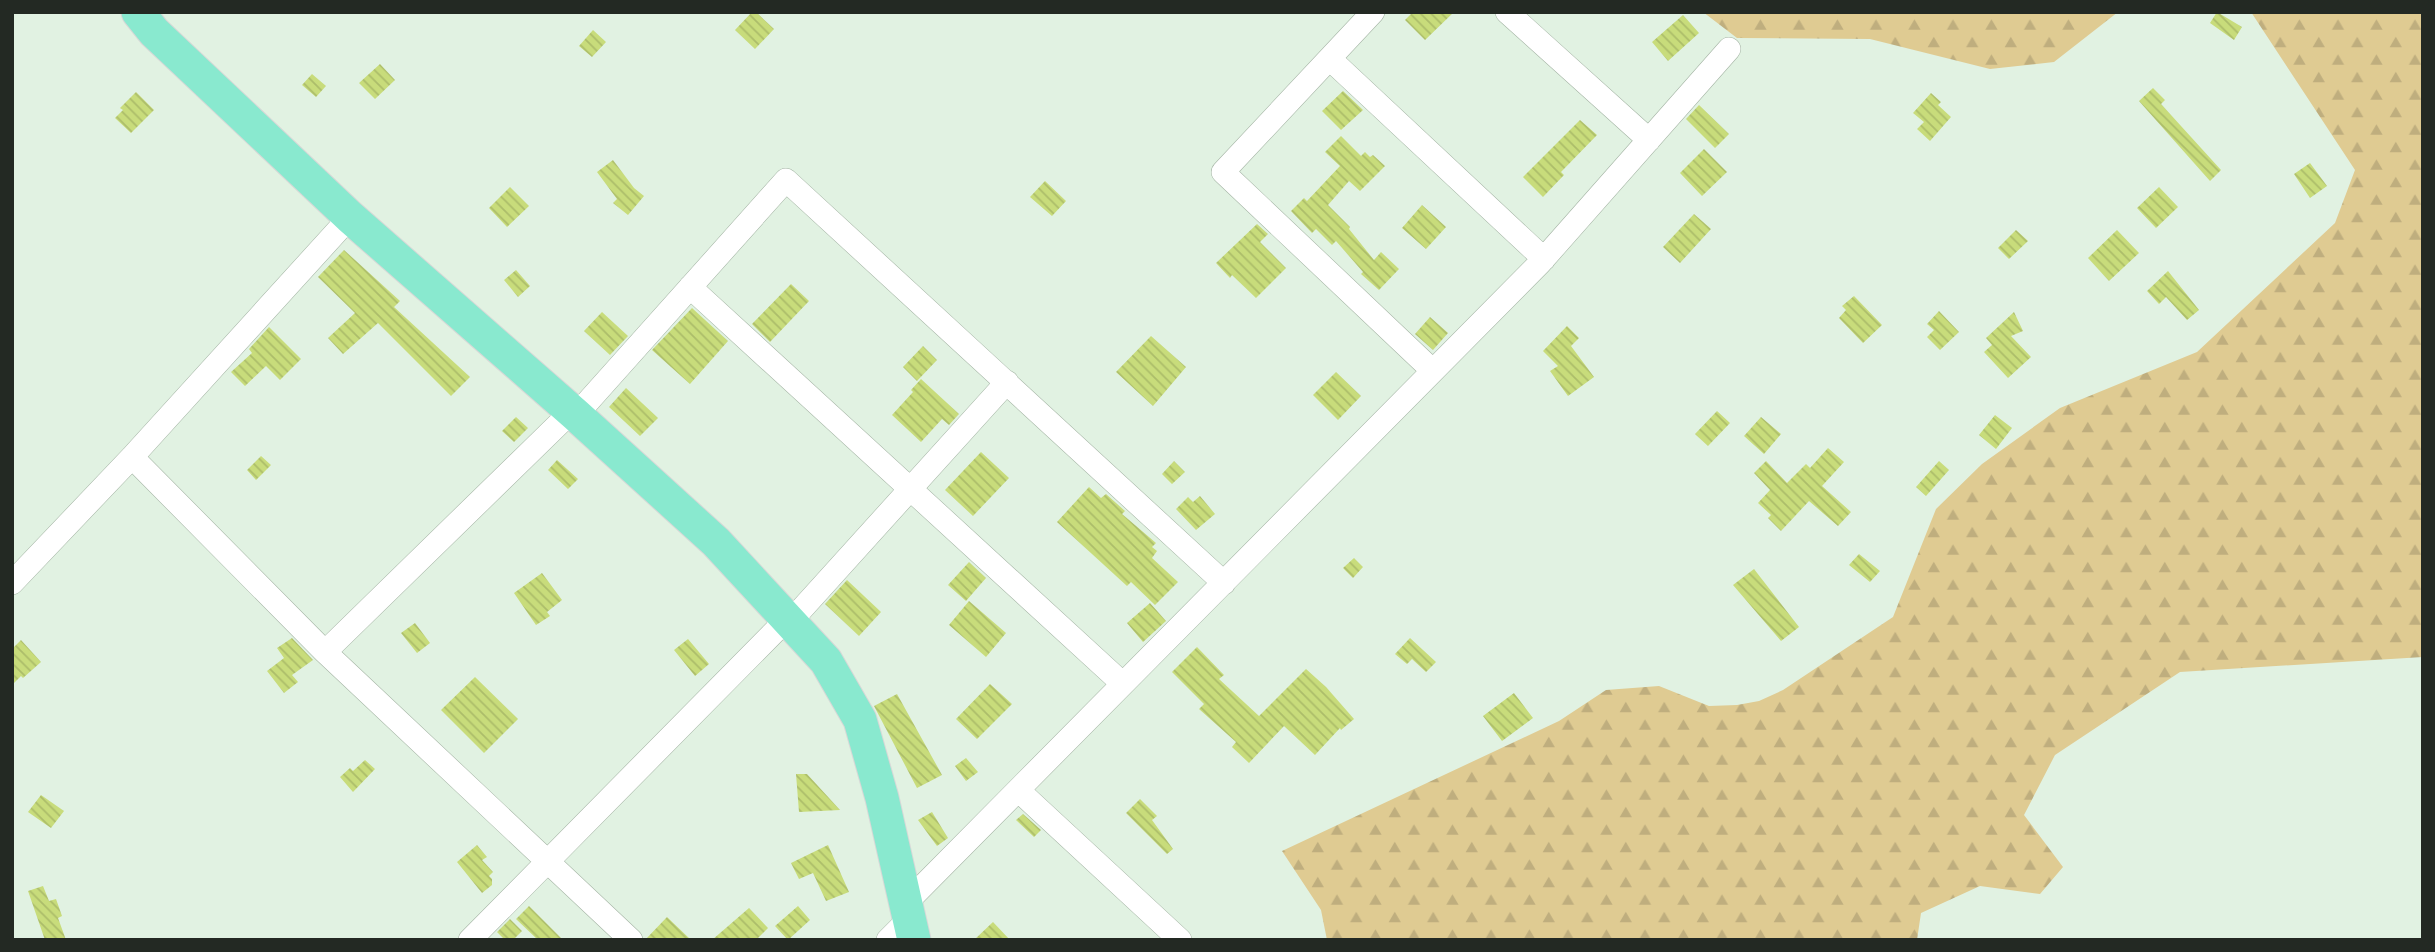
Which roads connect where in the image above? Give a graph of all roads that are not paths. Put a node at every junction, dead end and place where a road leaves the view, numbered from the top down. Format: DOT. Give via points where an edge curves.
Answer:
graph roads {
  1 [pos="138,12"];
  2 [pos="1373,12"];
  3 [pos="1507,12"];
  4 [pos="1729,49"];
  5 [pos="1330,59"];
  6 [pos="1649,140"];
  7 [pos="350,217"];
  8 [pos="1544,259"];
  9 [pos="690,287"];
  10 [pos="1433,371"];
  11 [pos="1006,382"];
  12 [pos="574,413"];
  13 [pos="132,457"];
  14 [pos="909,491"];
  15 [pos="12,583"];
  16 [pos="1224,583"];
  17 [pos="789,621"];
  18 [pos="325,652"];
  19 [pos="1123,684"];
  20 [pos="1018,790"];
  21 [pos="546,861"];
  22 [pos="904,925"];
  23 [pos="470,940"];
  24 [pos="631,940"];
  25 [pos="1180,940"];
  1 -- 7 [label="highway"];
  2 -- 5 [label="street"];
  3 -- 6 [label="street"];
  4 -- 6 [label="street"];
  5 -- 8 [label="street"];
  5 -- 10 [label="street" via="1223,172"];
  6 -- 8 [label="street"];
  7 -- 12 [label="highway"];
  7 -- 13 [label="street"];
  8 -- 10 [label="street"];
  9 -- 11 [label="street" via="786,180"];
  9 -- 12 [label="street"];
  9 -- 14 [label="street"];
  10 -- 16 [label="street"];
  11 -- 14 [label="street"];
  11 -- 16 [label="street"];
  12 -- 17 [label="highway" via="716,542"];
  12 -- 18 [label="street"];
  13 -- 15 [label="street"];
  13 -- 18 [label="street"];
  14 -- 17 [label="street"];
  14 -- 19 [label="street"];
  16 -- 19 [label="street"];
  17 -- 21 [label="street"];
  17 -- 22 [label="highway" via="826,662 860,720 882,798"];
  18 -- 21 [label="street"];
  19 -- 20 [label="street"];
  20 -- 22 [label="street"];
  20 -- 25 [label="street"];
  21 -- 23 [label="street"];
  21 -- 24 [label="street"];
}
